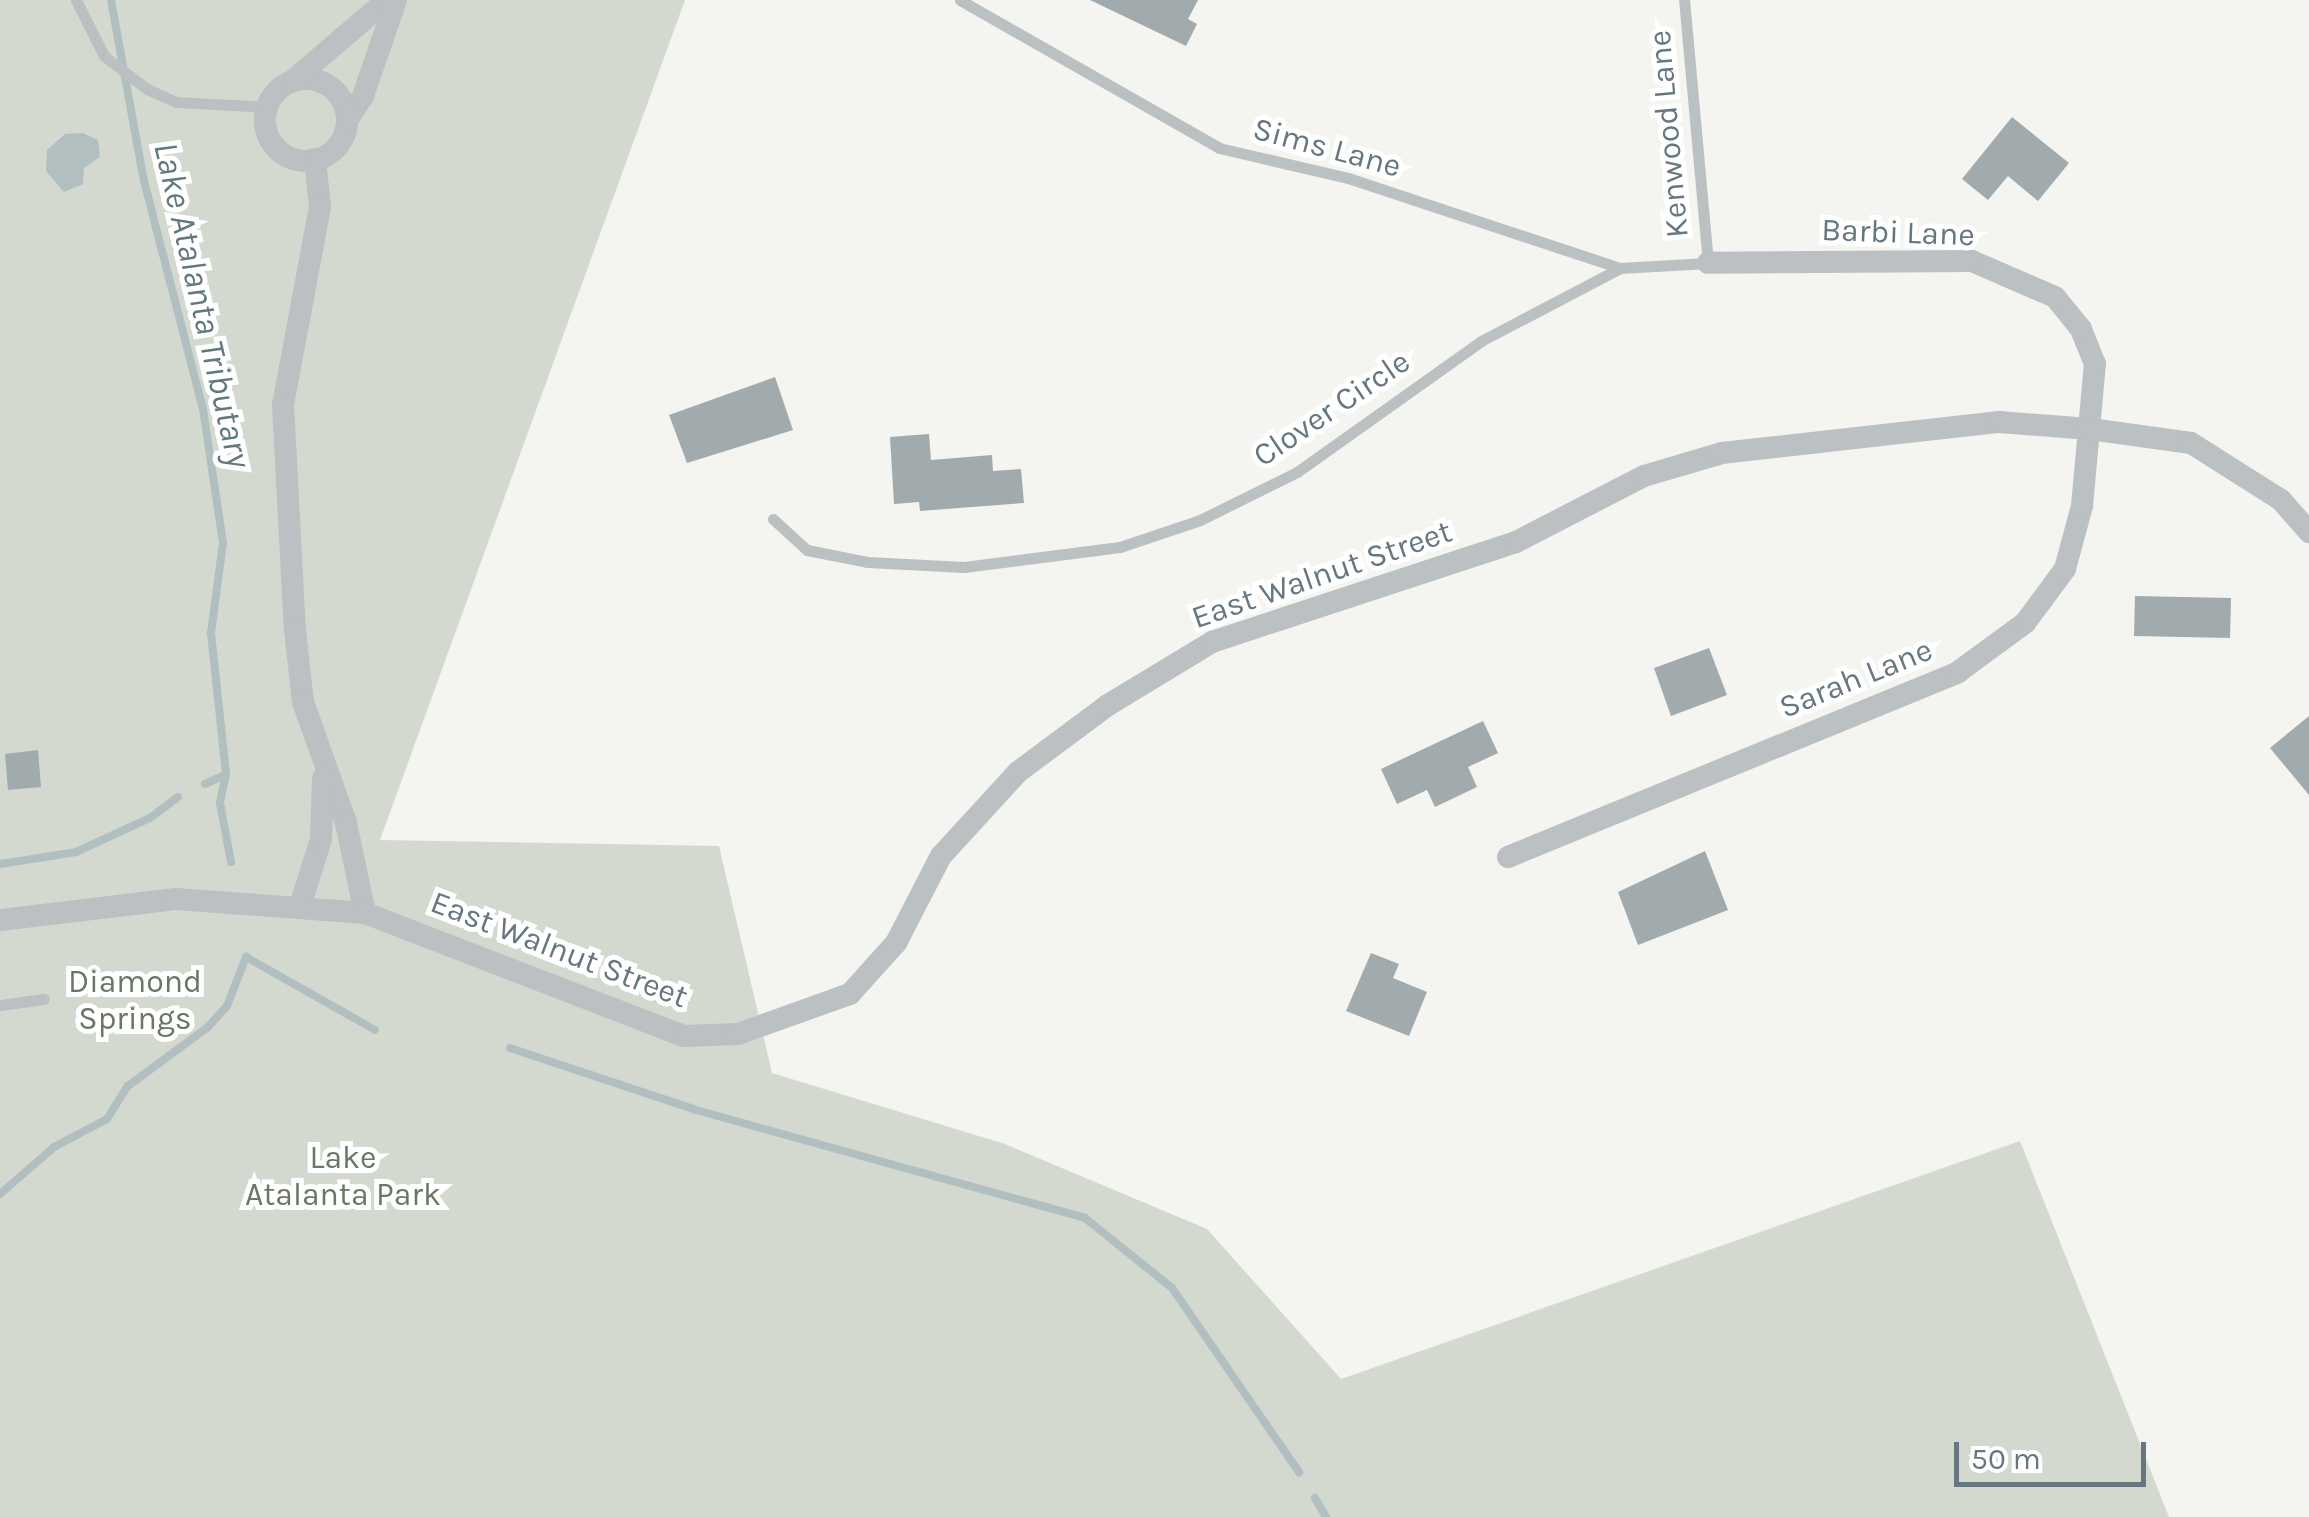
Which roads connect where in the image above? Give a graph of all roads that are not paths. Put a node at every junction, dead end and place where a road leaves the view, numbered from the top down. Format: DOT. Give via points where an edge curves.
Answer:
graph roads {
  1 [pos="76,0"];
  2 [pos="387,0"];
  3 [pos="396,0"];
  4 [pos="960,0"];
  5 [pos="1684,0"];
  6 [pos="291,82"];
  7 [pos="268,107"];
  8 [pos="347,120"];
  9 [pos="315,159"];
  10 [pos="1708,263"];
  11 [pos="1620,268"];
  12 [pos="2090,429"];
  13 [pos="773,519"];
  14 [pos="2309,532"];
  15 [pos="323,769"];
  16 [pos="1508,858"];
  17 [pos="301,903"];
  18 [pos="365,913"];
  19 [pos="0,920"];
  20 [pos="44,1000"];
  21 [pos="0,1005"];
  1 -- 7 [label="lane" via="104,56 147,89 176,102"];
  2 -- 6 [label="street"];
  3 -- 8 [label="street" via="363,96"];
  4 -- 11 [label="lane, Sims Lane" via="1220,148 1348,178"];
  5 -- 10 [label="lane, Kenwood Lane"];
  6 -- 7 [label="street"];
  6 -- 8 [label="street" via="329,86"];
  7 -- 9 [label="street" via="266,126 278,149"];
  8 -- 9 [label="street" via="338,146"];
  9 -- 15 [label="street" via="320,207 283,404 295,630 304,702"];
  10 -- 11 [label="lane, Sims Lane"];
  10 -- 12 [label="street, Barbi Lane" via="1972,261 2055,297 2081,329 2095,364"];
  11 -- 13 [label="lane, Clover Circle" via="1480,342 1297,472 1200,520 1120,547 964,567 867,562 808,550"];
  12 -- 14 [label="street, East Walnut Street" via="2191,443 2282,500"];
  12 -- 16 [label="street, Sarah Lane" via="2065,569 2025,624 1958,672"];
  12 -- 18 [label="street, East Walnut Street" via="1999,422 1722,452 1644,476 1516,542 1212,642 1108,705 1018,772 941,856 896,943 850,994 738,1034 684,1036"];
  15 -- 17 [label="street" via="320,838"];
  15 -- 18 [label="street" via="346,823"];
  17 -- 18 [label="street, East Walnut Street"];
  17 -- 19 [label="street, East Walnut Street" via="176,899"];
  20 -- 21 [label="lane"];
}
